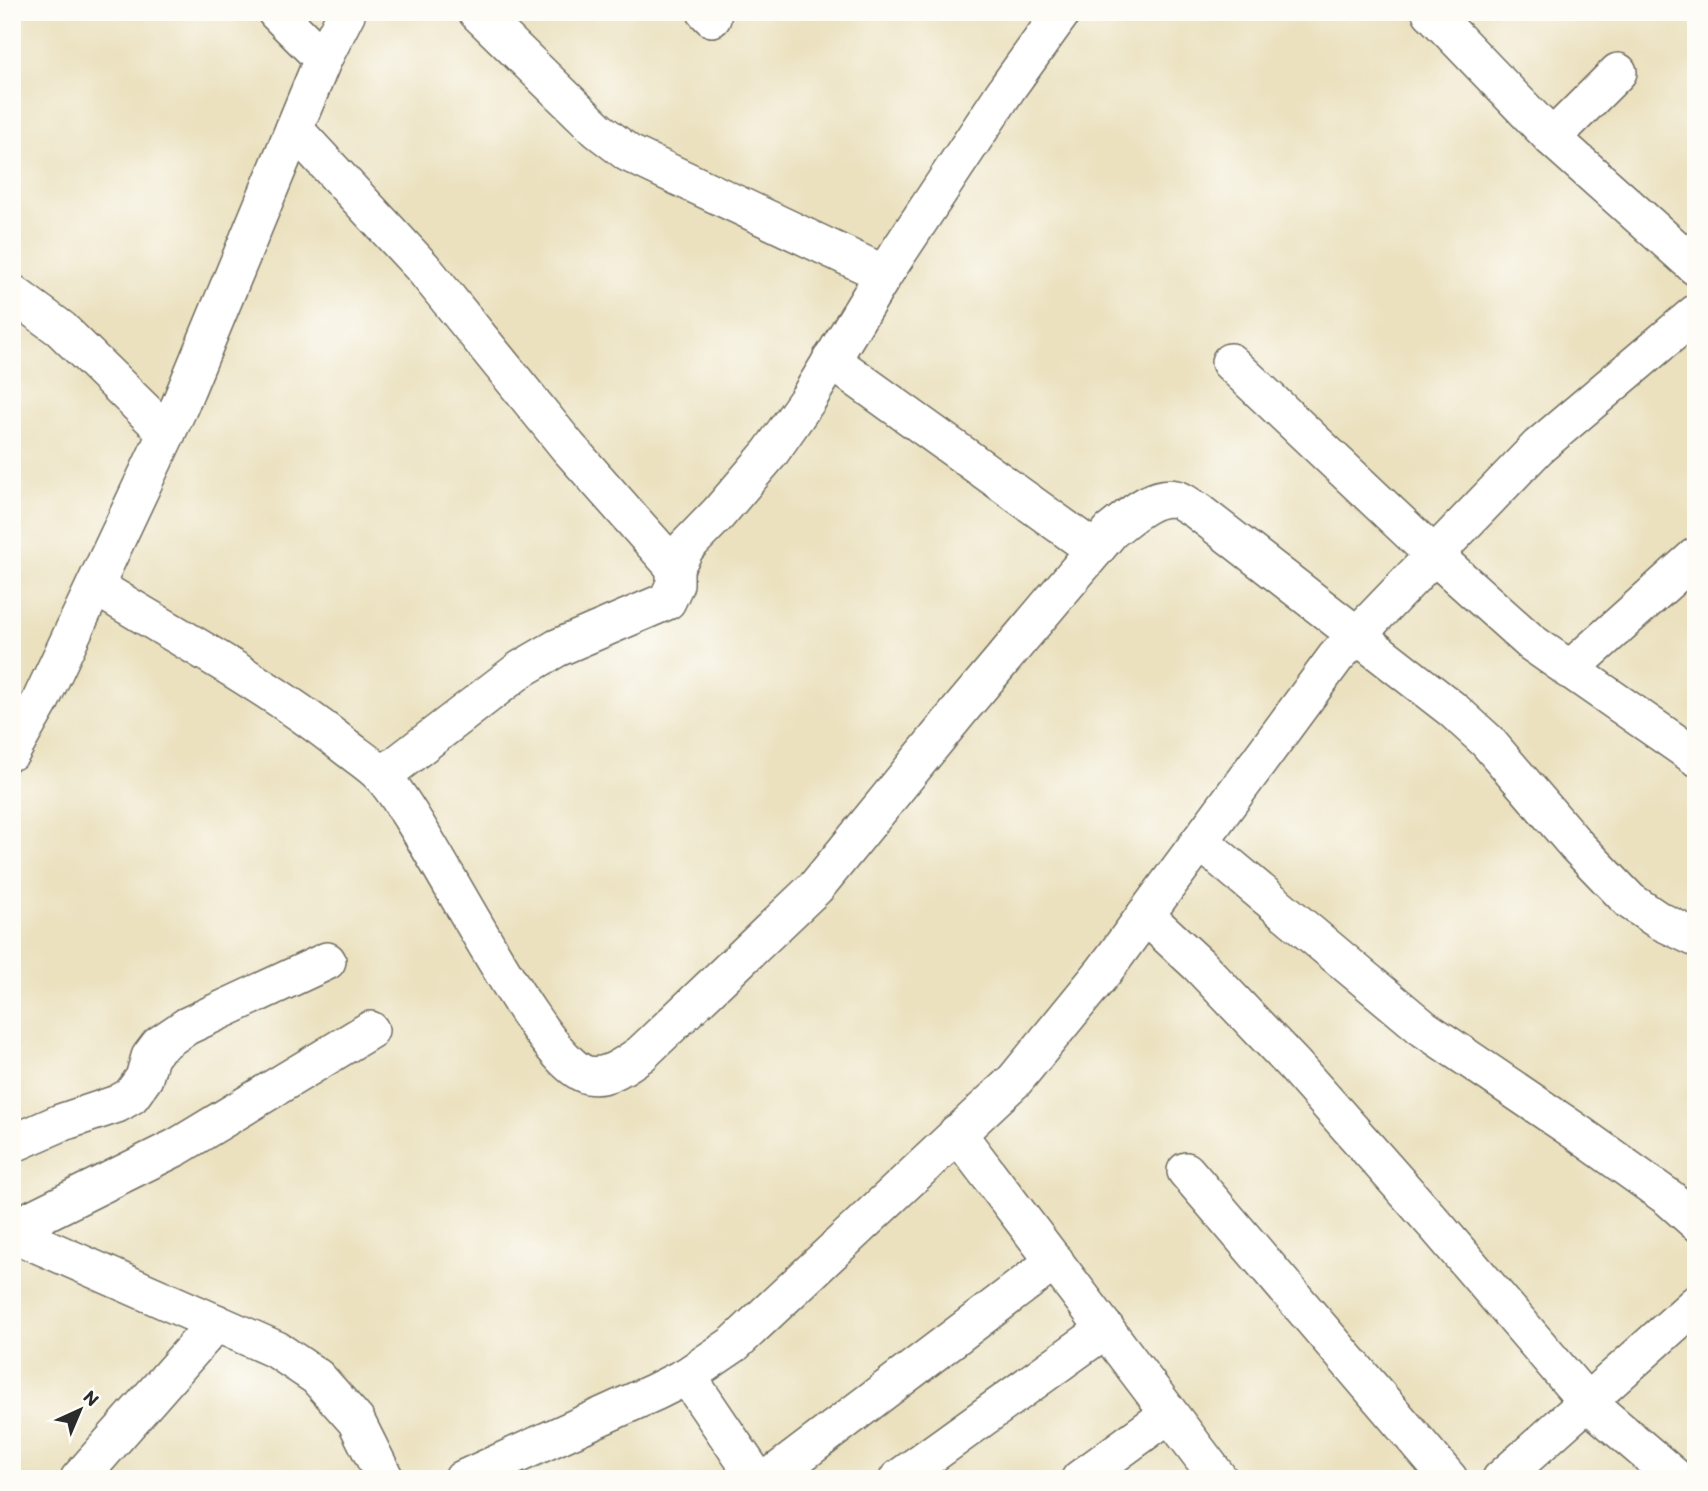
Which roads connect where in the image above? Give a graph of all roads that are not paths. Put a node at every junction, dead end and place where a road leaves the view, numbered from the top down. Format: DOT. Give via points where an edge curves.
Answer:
graph roads {
  1 [pos="276,12"];
  2 [pos="347,12"];
  3 [pos="477,12"];
  4 [pos="1062,12"];
  5 [pos="1431,12"];
  6 [pos="323,59"];
  7 [pos="1618,72"];
  8 [pos="294,129"];
  9 [pos="1552,138"];
  10 [pos="1696,267"];
  11 [pos="884,274"];
  12 [pos="12,293"];
  13 [pos="1696,313"];
  14 [pos="831,360"];
  15 [pos="1230,362"];
  16 [pos="167,433"];
  17 [pos="1095,550"];
  18 [pos="1434,555"];
  19 [pos="1696,556"];
  20 [pos="675,568"];
  21 [pos="95,586"];
  22 [pos="1356,636"];
  23 [pos="1569,670"];
  24 [pos="12,751"];
  25 [pos="1696,757"];
  26 [pos="382,776"];
  27 [pos="1200,841"];
  28 [pos="1145,915"];
  29 [pos="1696,938"];
  30 [pos="327,961"];
  31 [pos="370,1030"];
  32 [pos="957,1133"];
  33 [pos="12,1144"];
  34 [pos="1186,1171"];
  35 [pos="1696,1222"];
  36 [pos="12,1231"];
  37 [pos="1055,1261"];
  38 [pos="1696,1304"];
  39 [pos="216,1323"];
  40 [pos="1106,1329"];
  41 [pos="687,1376"];
  42 [pos="1587,1402"];
  43 [pos="1169,1414"];
  44 [pos="79,1479"];
  45 [pos="385,1479"];
  46 [pos="463,1479"];
  47 [pos="757,1479"];
  48 [pos="768,1479"];
  49 [pos="898,1479"];
  50 [pos="1080,1479"];
  51 [pos="1219,1479"];
  52 [pos="1449,1479"];
  53 [pos="1501,1479"];
  54 [pos="1677,1479"];
  1 -- 6 [label="street"];
  2 -- 6 [label="street"];
  3 -- 11 [label="street" via="598,130 628,153"];
  4 -- 11 [label="street"];
  5 -- 9 [label="street"];
  6 -- 8 [label="street"];
  7 -- 9 [label="street"];
  8 -- 16 [label="street"];
  8 -- 20 [label="street" via="423,268 568,447"];
  9 -- 10 [label="street"];
  11 -- 14 [label="street"];
  12 -- 16 [label="street" via="61,329"];
  13 -- 18 [label="street" via="1538,447"];
  14 -- 17 [label="street"];
  14 -- 20 [label="street" via="770,453 686,547"];
  15 -- 18 [label="street"];
  16 -- 21 [label="street"];
  17 -- 22 [label="street" via="1141,508 1158,500 1176,499"];
  17 -- 26 [label="street" via="816,887 641,1054 613,1073 588,1075 554,1050"];
  18 -- 22 [label="street"];
  18 -- 23 [label="street"];
  19 -- 23 [label="street"];
  20 -- 26 [label="street" via="675,584 667,601 557,648 521,669"];
  21 -- 24 [label="street"];
  21 -- 26 [label="street" via="305,715"];
  22 -- 27 [label="street"];
  22 -- 29 [label="street" via="1487,741 1630,901"];
  23 -- 25 [label="street"];
  27 -- 28 [label="street"];
  27 -- 35 [label="street" via="1423,1028 1617,1161"];
  28 -- 32 [label="street" via="1014,1080"];
  28 -- 42 [label="street" via="1294,1065"];
  30 -- 33 [label="street" via="187,1026 159,1045 131,1096"];
  31 -- 36 [label="street" via="177,1147"];
  32 -- 37 [label="street"];
  32 -- 41 [label="street" via="734,1344"];
  34 -- 52 [label="street"];
  36 -- 39 [label="street"];
  37 -- 40 [label="street"];
  37 -- 48 [label="street"];
  38 -- 42 [label="street"];
  39 -- 44 [label="street"];
  39 -- 45 [label="street" via="277,1350 317,1377 356,1421"];
  40 -- 43 [label="street"];
  40 -- 49 [label="street"];
  41 -- 46 [label="street"];
  41 -- 47 [label="street"];
  42 -- 53 [label="street"];
  42 -- 54 [label="street"];
  43 -- 50 [label="street"];
  43 -- 51 [label="street"];
}
